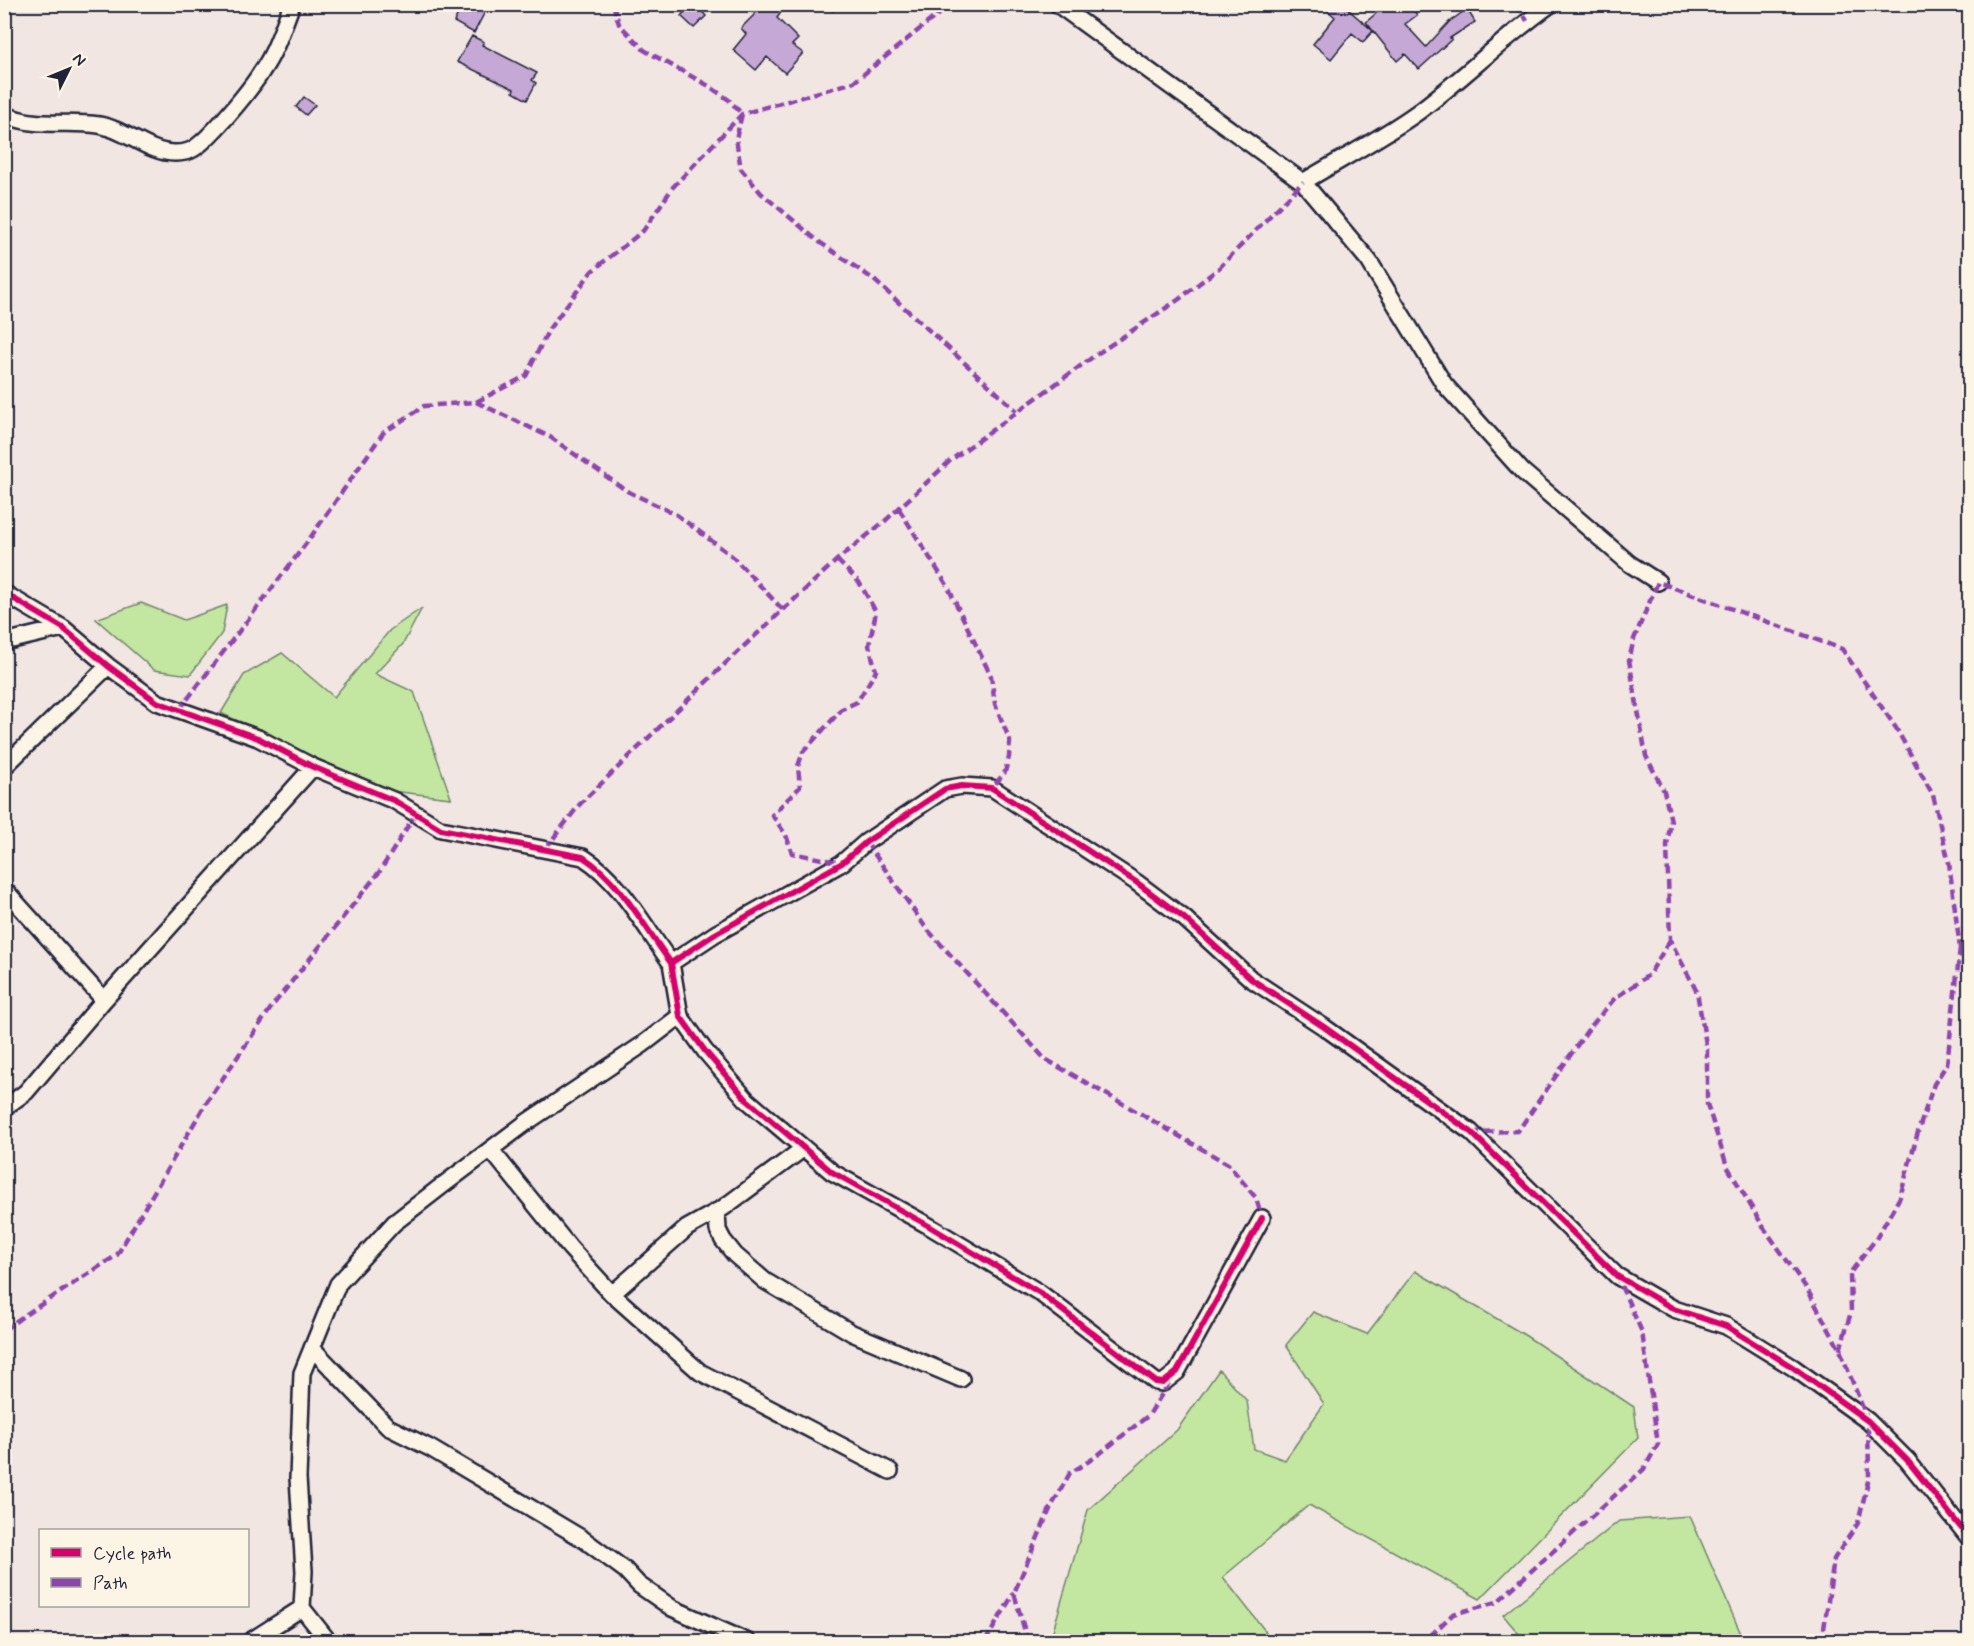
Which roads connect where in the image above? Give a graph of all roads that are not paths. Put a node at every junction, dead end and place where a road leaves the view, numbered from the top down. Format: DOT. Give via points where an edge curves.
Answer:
graph roads {
  1 [pos="292,4"];
  2 [pos="1057,4"];
  3 [pos="1551,4"];
  4 [pos="4,114"];
  5 [pos="1303,182"];
  6 [pos="1658,582"];
  7 [pos="4,593"];
  8 [pos="63,628"];
  9 [pos="4,642"];
  10 [pos="108,666"];
  11 [pos="4,767"];
  12 [pos="313,767"];
  13 [pos="4,889"];
  14 [pos="671,963"];
  15 [pos="104,1000"];
  16 [pos="680,1016"];
  17 [pos="4,1108"];
  18 [pos="804,1149"];
  19 [pos="491,1150"];
  20 [pos="717,1211"];
  21 [pos="1262,1218"];
  22 [pos="612,1294"];
  23 [pos="312,1348"];
  24 [pos="961,1379"];
  25 [pos="890,1471"];
  26 [pos="1970,1539"];
  27 [pos="302,1608"];
  28 [pos="249,1641"];
  29 [pos="329,1641"];
  30 [pos="748,1641"];
  1 -- 4 [label="street" via="263,70 191,151 163,152 101,125 33,123"];
  2 -- 5 [label="street"];
  3 -- 5 [label="street" via="1418,111"];
  5 -- 6 [label="street" via="1369,261 1444,384 1522,471 1630,564"];
  7 -- 8 [label="street"];
  8 -- 9 [label="street"];
  8 -- 10 [label="street"];
  10 -- 11 [label="street"];
  10 -- 12 [label="street" via="157,702 258,738"];
  12 -- 14 [label="street" via="394,801 441,829 583,857 611,879"];
  12 -- 15 [label="street"];
  13 -- 15 [label="street"];
  14 -- 16 [label="street"];
  14 -- 26 [label="street" via="842,863 866,842 945,789 992,788 1136,882 1184,918 1251,979 1471,1132 1617,1276 1674,1310 1726,1326 1868,1421 1907,1460"];
  15 -- 17 [label="street" via="26,1092"];
  16 -- 18 [label="street" via="747,1100"];
  16 -- 19 [label="street"];
  18 -- 20 [label="street"];
  18 -- 21 [label="street" via="832,1172 1040,1293 1156,1382 1163,1383 1177,1372"];
  19 -- 22 [label="street"];
  19 -- 23 [label="street" via="394,1223 338,1284"];
  20 -- 22 [label="street" via="687,1228"];
  20 -- 24 [label="street" via="723,1240 765,1281 852,1333"];
  22 -- 25 [label="street" via="700,1372"];
  23 -- 27 [label="street" via="302,1373 298,1478 304,1571"];
  23 -- 30 [label="street" via="388,1427 583,1539 672,1608"];
  27 -- 28 [label="street"];
  27 -- 29 [label="street"];
}
